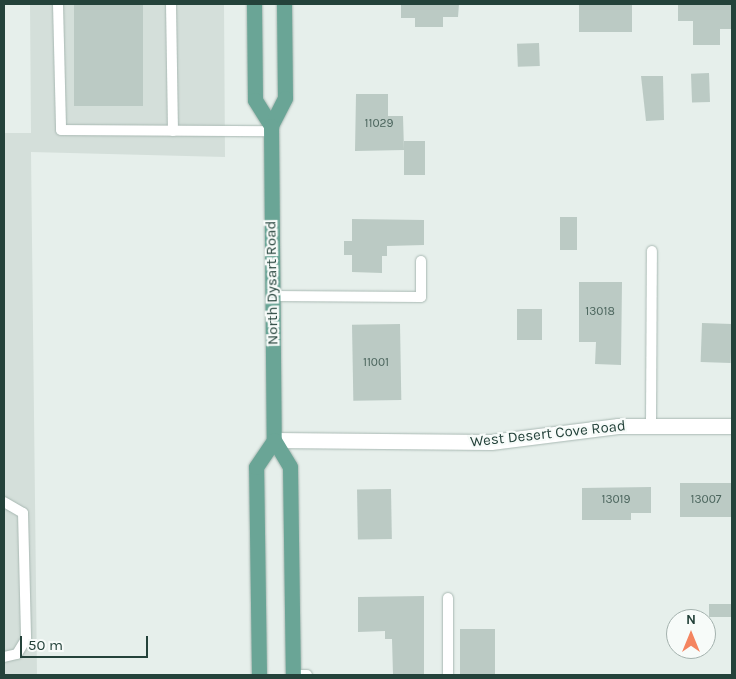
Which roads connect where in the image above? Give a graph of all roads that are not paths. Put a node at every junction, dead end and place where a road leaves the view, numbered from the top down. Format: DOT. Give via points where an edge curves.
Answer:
graph roads {
  1 [pos="58,4"];
  2 [pos="171,4"];
  3 [pos="254,4"];
  4 [pos="284,4"];
  5 [pos="271,128"];
  6 [pos="173,130"];
  7 [pos="652,251"];
  8 [pos="421,261"];
  9 [pos="272,296"];
  10 [pos="651,424"];
  11 [pos="732,426"];
  12 [pos="274,440"];
  13 [pos="4,502"];
  14 [pos="448,598"];
  15 [pos="4,657"];
  16 [pos="259,675"];
  17 [pos="293,675"];
  18 [pos="307,675"];
  19 [pos="448,675"];
  1 -- 6 [label="lane" via="61,130"];
  2 -- 6 [label="lane"];
  3 -- 5 [label="main road" via="255,100"];
  4 -- 5 [label="main road, North Dysart Road" via="285,98"];
  5 -- 6 [label="lane"];
  5 -- 9 [label="main road, North Dysart Road"];
  7 -- 10 [label="lane"];
  8 -- 9 [label="lane" via="421,297"];
  9 -- 12 [label="main road, North Dysart Road"];
  10 -- 11 [label="street, West Desert Cove Road"];
  10 -- 12 [label="street, West Desert Cove Road" via="586,428 491,442"];
  12 -- 16 [label="main road" via="256,467"];
  12 -- 17 [label="main road, North Dysart Road" via="290,467"];
  13 -- 15 [label="lane" via="23,513 26,638 17,654"];
  14 -- 19 [label="lane"];
  17 -- 18 [label="lane"];
}
